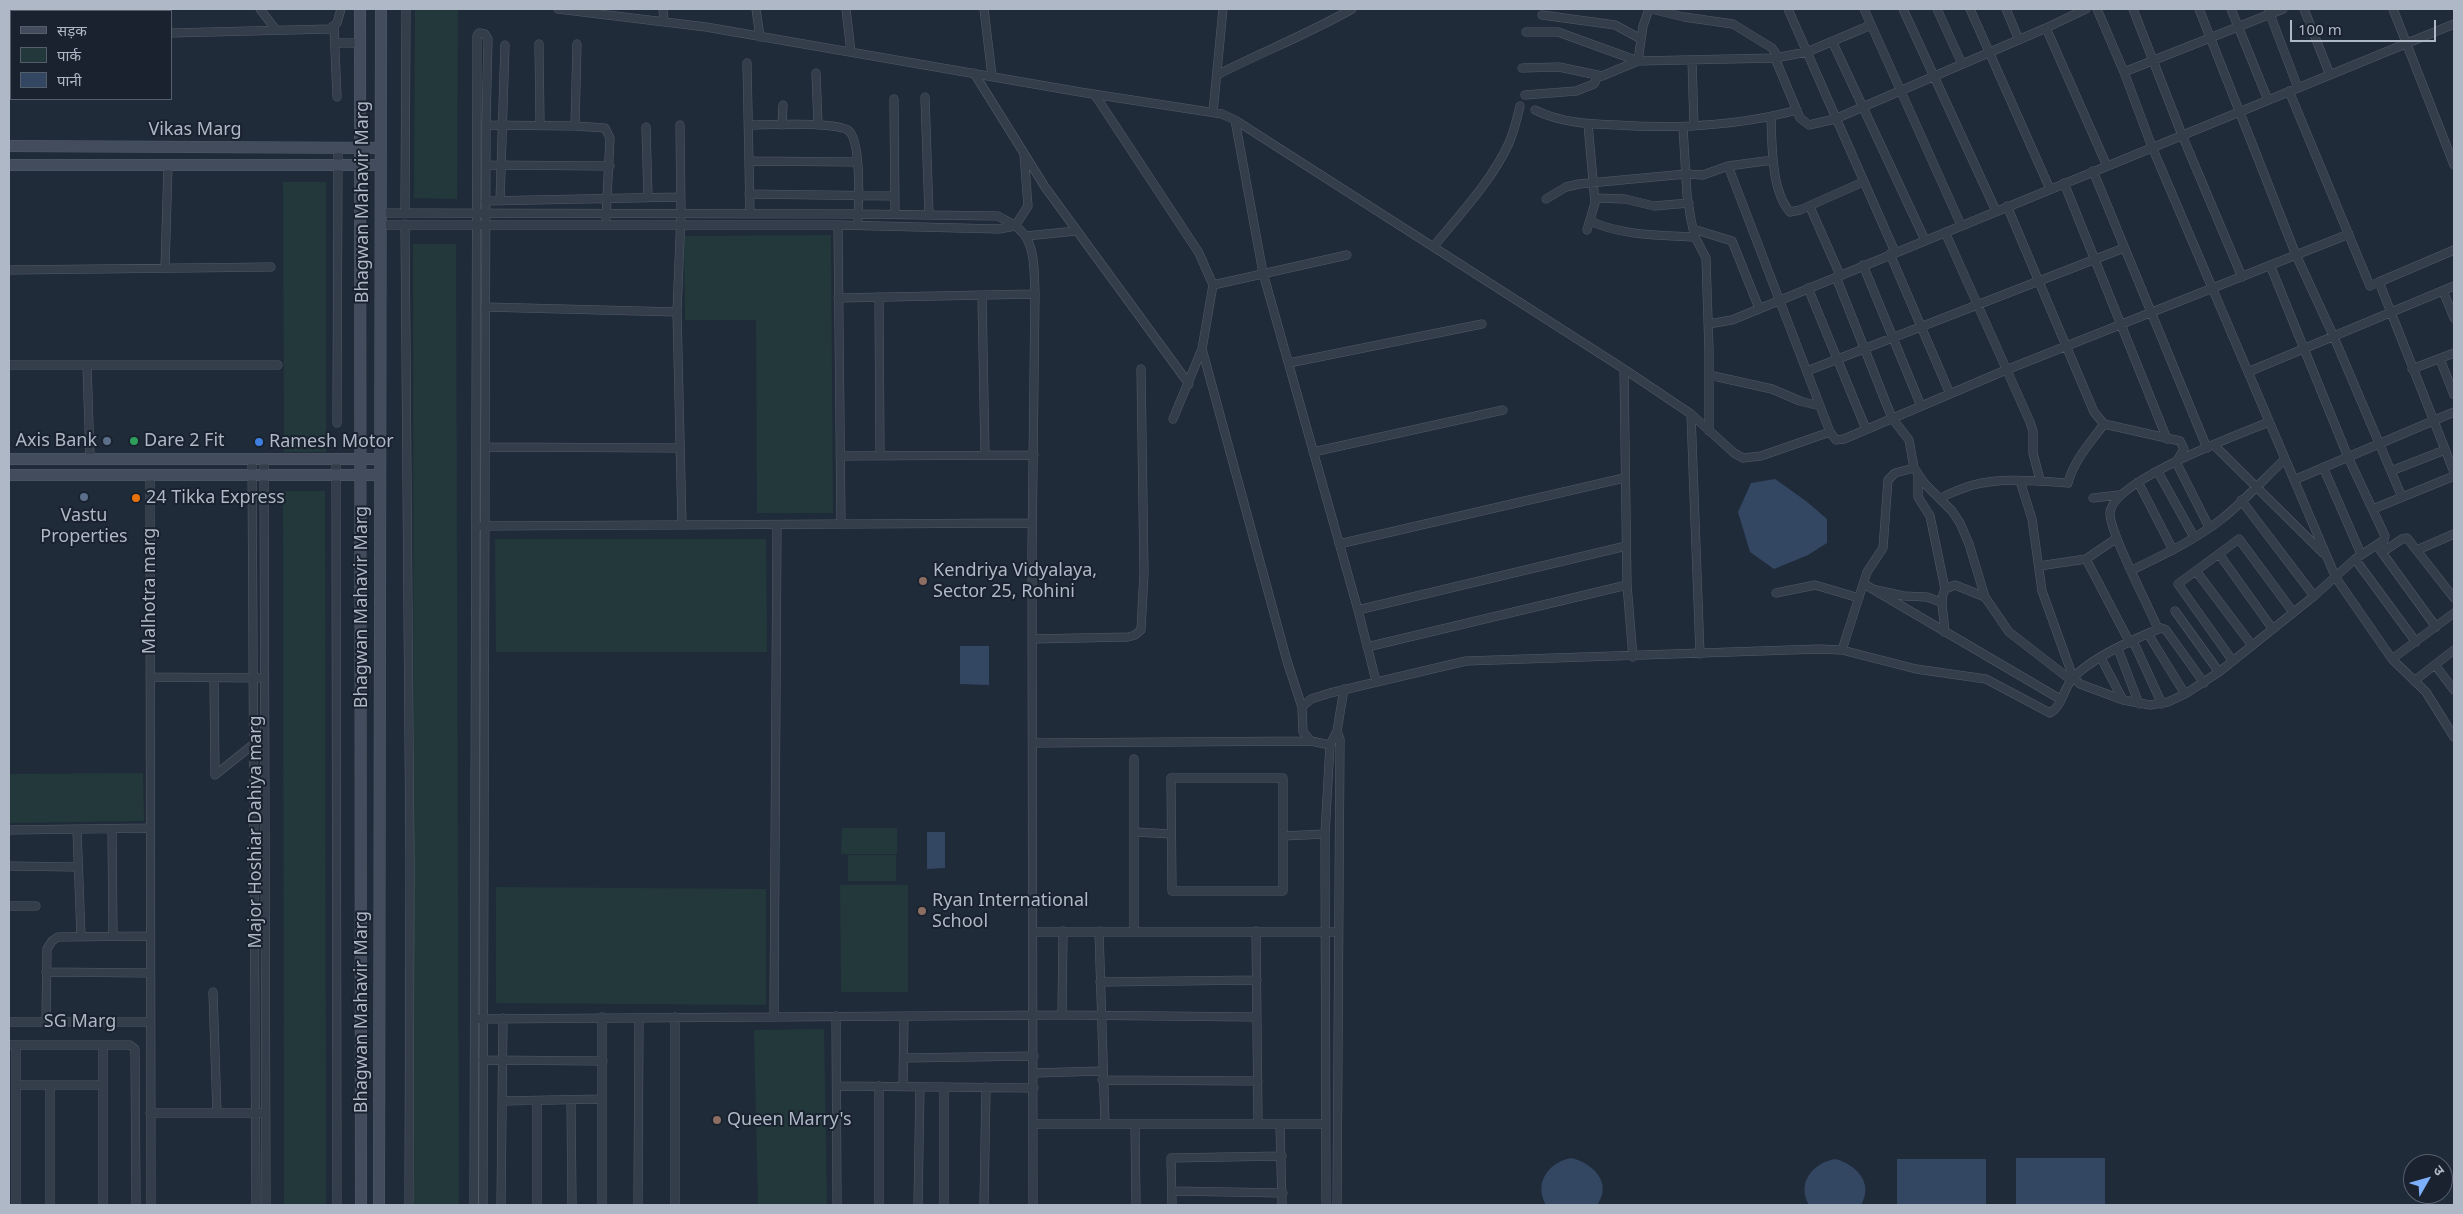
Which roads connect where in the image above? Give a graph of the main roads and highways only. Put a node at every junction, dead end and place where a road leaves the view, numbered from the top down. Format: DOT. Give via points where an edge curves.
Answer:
graph roads {
  1 [pos="360,9"];
  2 [pos="381,9"];
  3 [pos="9,146"];
  4 [pos="360,148"];
  5 [pos="380,148"];
  6 [pos="9,165"];
  7 [pos="360,165"];
  8 [pos="380,165"];
  9 [pos="9,459"];
  10 [pos="360,459"];
  11 [pos="380,459"];
  12 [pos="9,475"];
  13 [pos="360,475"];
  14 [pos="380,475"];
  15 [pos="379,1022"];
  16 [pos="361,1023"];
  17 [pos="361,1205"];
  18 [pos="379,1205"];
  1 -- 4 [label="main road, Bhagwan Mahavir Marg"];
  2 -- 5 [label="main road, Bhagwan Mahavir Marg"];
  3 -- 4 [label="main road, Vikas Marg"];
  4 -- 5 [label="main road, Vikas Marg"];
  4 -- 7 [label="main road, Bhagwan Mahavir Marg"];
  5 -- 8 [label="main road, Bhagwan Mahavir Marg"];
  6 -- 7 [label="main road, Vikas Marg"];
  7 -- 8 [label="main road, Vikas Marg"];
  7 -- 10 [label="main road, Bhagwan Mahavir Marg"];
  8 -- 11 [label="main road, Bhagwan Mahavir Marg"];
  9 -- 10 [label="main road"];
  10 -- 11 [label="main road"];
  10 -- 13 [label="main road, Bhagwan Mahavir Marg"];
  11 -- 14 [label="main road, Bhagwan Mahavir Marg"];
  12 -- 13 [label="main road"];
  13 -- 14 [label="main road"];
  13 -- 16 [label="main road, Bhagwan Mahavir Marg"];
  14 -- 15 [label="main road, Bhagwan Mahavir Marg"];
  15 -- 16 [label="main road"];
  15 -- 18 [label="main road, Bhagwan Mahavir Marg"];
  16 -- 17 [label="main road, Bhagwan Mahavir Marg"];
}
